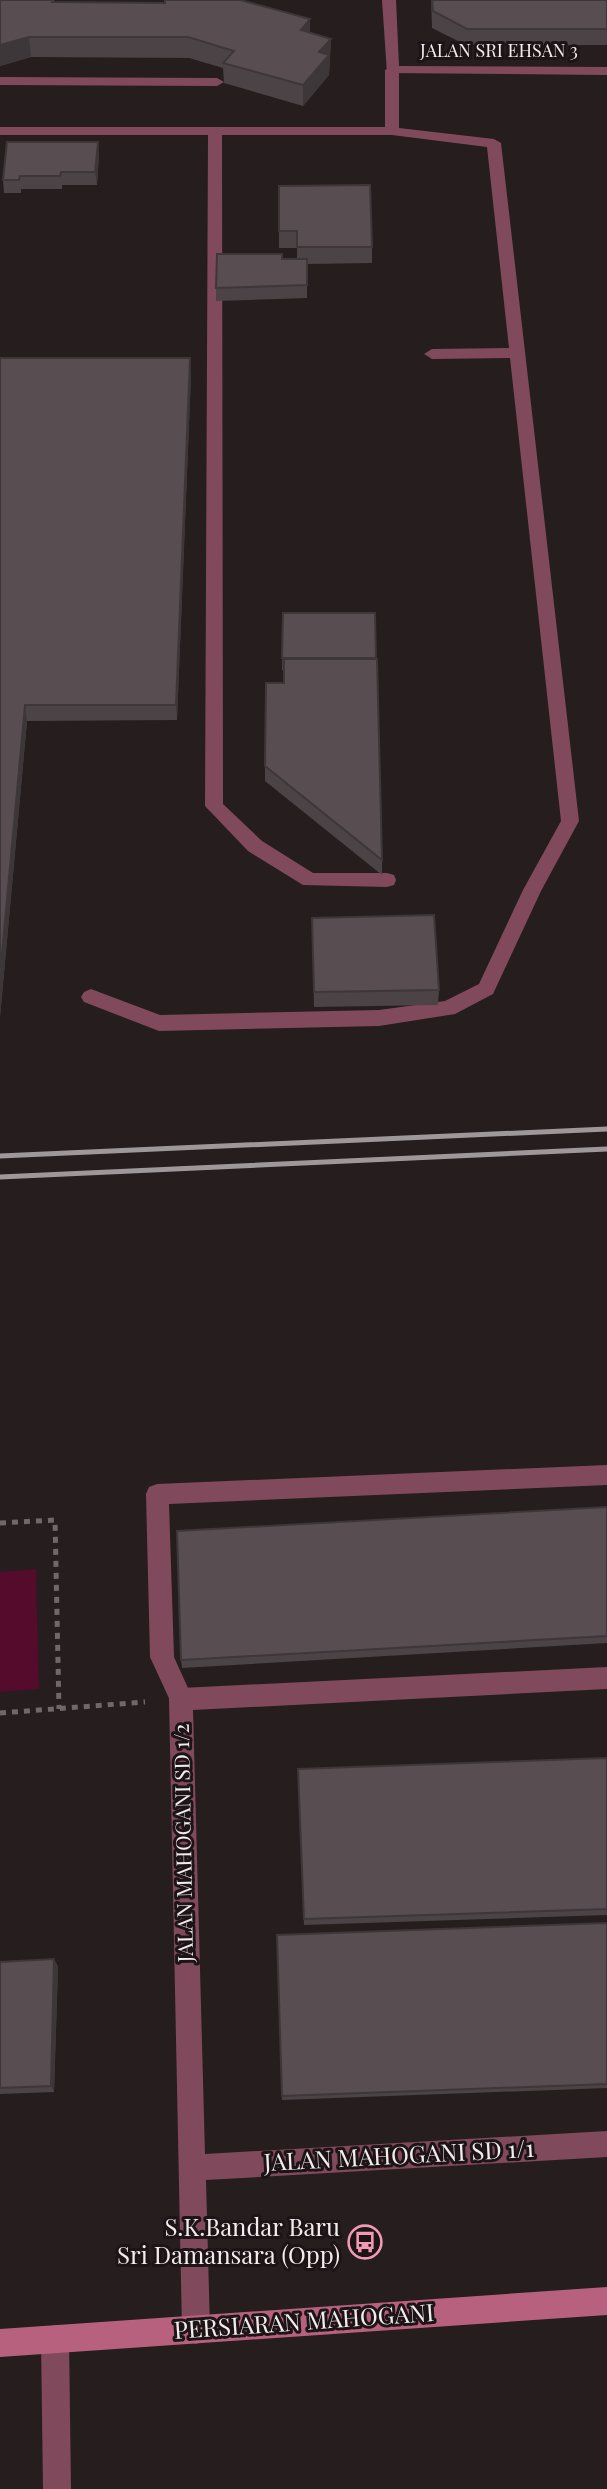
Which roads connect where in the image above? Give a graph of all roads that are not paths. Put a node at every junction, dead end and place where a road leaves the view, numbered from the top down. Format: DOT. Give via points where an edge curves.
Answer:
graph roads {
  1 [pos="389,0"];
  2 [pos="392,70"];
  3 [pos="607,71"];
  4 [pos="0,81"];
  5 [pos="217,82"];
  6 [pos="0,131"];
  7 [pos="215,131"];
  8 [pos="392,131"];
  9 [pos="517,353"];
  10 [pos="432,355"];
  11 [pos="387,880"];
  12 [pos="91,997"];
  13 [pos="607,1475"];
  14 [pos="607,1678"];
  15 [pos="181,1699"];
  16 [pos="607,2144"];
  17 [pos="192,2168"];
  18 [pos="607,2301"];
  19 [pos="196,2330"];
  20 [pos="55,2339"];
  21 [pos="0,2343"];
  22 [pos="57,2489"];
  1 -- 2 [label="street"];
  2 -- 3 [label="street, JALAN SRI EHSAN 3"];
  2 -- 8 [label="street"];
  4 -- 5 [label="street"];
  6 -- 7 [label="street"];
  7 -- 8 [label="street"];
  7 -- 11 [label="street" via="214,806 255,846 310,880"];
  8 -- 9 [label="street" via="494,143"];
  9 -- 10 [label="street"];
  9 -- 12 [label="street" via="570,821 486,989 448,1008 379,1018 242,1023 159,1023"];
  13 -- 15 [label="street" via="157,1494 162,1657"];
  14 -- 15 [label="street, JALAN MAHOGANI SD 1/2"];
  15 -- 17 [label="street, JALAN MAHOGANI SD 1/2"];
  16 -- 17 [label="street, JALAN MAHOGANI SD 1/1"];
  17 -- 19 [label="street, JALAN MAHOGANI SD 1/2"];
  18 -- 19 [label="street, PERSIARAN MAHOGANI"];
  19 -- 20 [label="street, PERSIARAN MAHOGANI"];
  20 -- 21 [label="street, PERSIARAN MAHOGANI"];
  20 -- 22 [label="street"];
}
